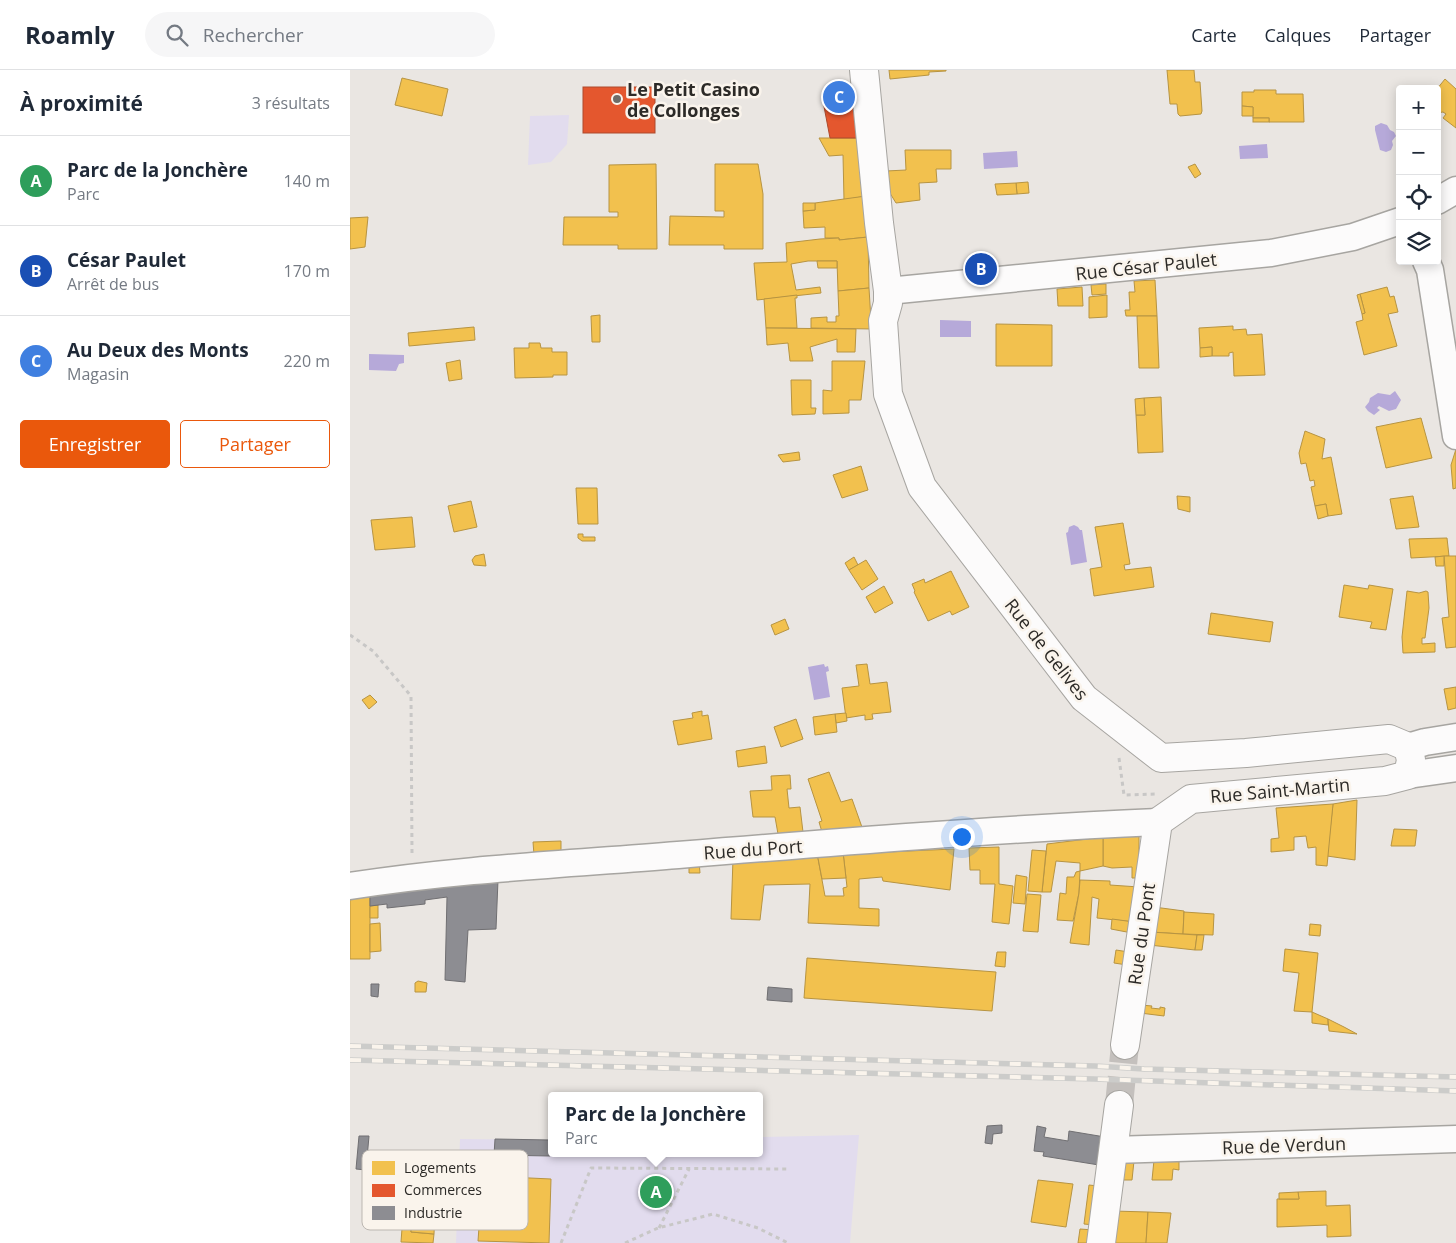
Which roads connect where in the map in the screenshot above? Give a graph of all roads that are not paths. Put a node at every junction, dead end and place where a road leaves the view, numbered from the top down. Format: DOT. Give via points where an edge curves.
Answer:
graph roads {
  1 [pos="864,70"];
  2 [pos="1456,190"];
  3 [pos="1441,199"];
  4 [pos="1396,222"];
  5 [pos="1428,265"];
  6 [pos="888,291"];
  7 [pos="1456,436"];
  8 [pos="1456,737"];
  9 [pos="1408,747"];
  10 [pos="1456,768"];
  11 [pos="1408,775"];
  12 [pos="1158,822"];
  13 [pos="350,886"];
  14 [pos="1125,1045"];
  15 [pos="1119,1105"];
  16 [pos="1456,1139"];
  17 [pos="1113,1150"];
  18 [pos="1101,1243"];
  1 -- 6 [label="street, Rue de Gelives"];
  2 -- 3 [label="street"];
  4 -- 6 [label="street, Rue César Paulet" via="1352,237 1271,253"];
  5 -- 7 [label="street"];
  6 -- 9 [label="street, Rue de Gelives" via="884,321 888,394 922,487 1084,698 1161,758 1389,739"];
  8 -- 9 [label="street"];
  9 -- 11 [label="street" via="1411,760"];
  10 -- 11 [label="street, Rue Saint-Martin"];
  11 -- 12 [label="street, Rue Saint-Martin" via="1385,781 1191,799"];
  12 -- 13 [label="street, Rue du Port" via="1029,828 412,876"];
  12 -- 14 [label="street, Rue du Pont"];
  15 -- 17 [label="street"];
  16 -- 17 [label="street, Rue de Verdun"];
  17 -- 18 [label="street"];
}
